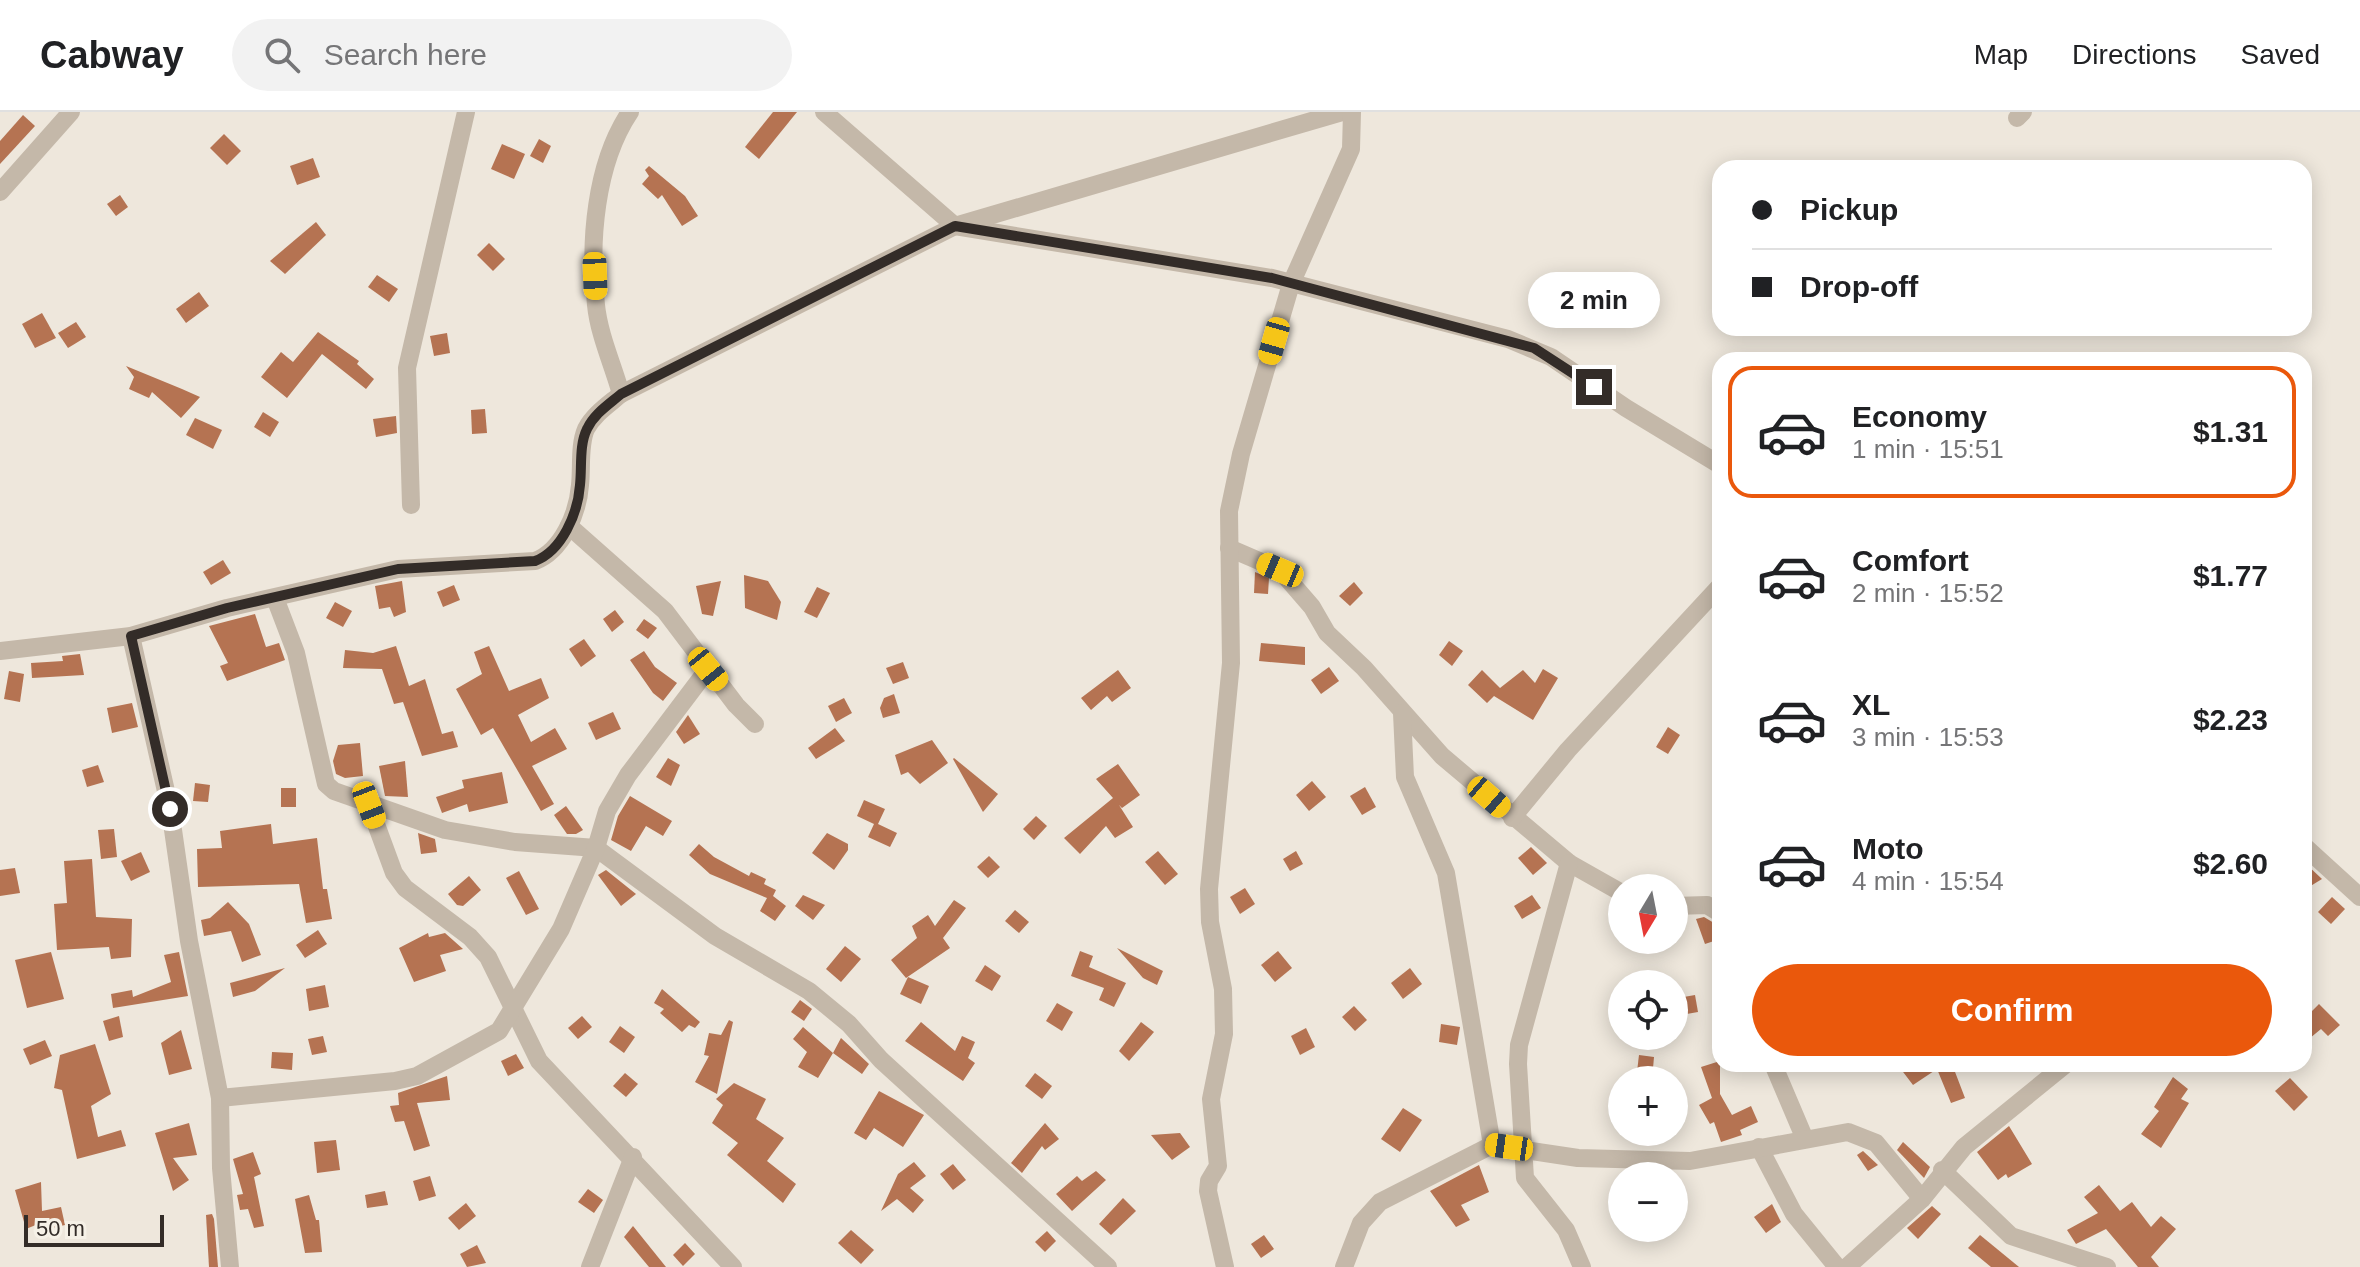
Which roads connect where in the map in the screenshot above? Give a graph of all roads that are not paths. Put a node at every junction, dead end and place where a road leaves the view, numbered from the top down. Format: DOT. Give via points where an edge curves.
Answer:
graph roads {
  1 [pos="71,112"];
  2 [pos="466,112"];
  3 [pos="630,112"];
  4 [pos="824,112"];
  5 [pos="1342,112"];
  6 [pos="1352,112"];
  7 [pos="0,192"];
  8 [pos="955,226"];
  9 [pos="1291,284"];
  10 [pos="621,394"];
  11 [pos="1712,460"];
  12 [pos="411,505"];
  13 [pos="569,526"];
  14 [pos="1229,548"];
  15 [pos="1712,595"];
  16 [pos="275,598"];
  17 [pos="131,636"];
  18 [pos="0,651"];
  19 [pos="708,669"];
  20 [pos="1402,713"];
  21 [pos="755,724"];
  22 [pos="369,805"];
  23 [pos="1512,818"];
  24 [pos="596,848"];
  25 [pos="2312,853"];
  26 [pos="1569,863"];
  27 [pos="1608,885"];
  28 [pos="2360,897"];
  29 [pos="1688,906"];
  30 [pos="1712,908"];
  31 [pos="514,1011"];
  32 [pos="1776,1072"];
  33 [pos="2056,1072"];
  34 [pos="220,1098"];
  35 [pos="1804,1137"];
  36 [pos="1492,1145"];
  37 [pos="1759,1147"];
  38 [pos="1525,1150"];
  39 [pos="633,1157"];
  40 [pos="1942,1170"];
  41 [pos="1922,1199"];
  42 [pos="230,1267"];
  43 [pos="590,1267"];
  44 [pos="733,1267"];
  45 [pos="1108,1267"];
  46 [pos="1225,1267"];
  47 [pos="1344,1267"];
  48 [pos="1582,1267"];
  49 [pos="1837,1267"];
  50 [pos="1847,1267"];
  51 [pos="2107,1267"];
  1 -- 7 [label="street"];
  2 -- 12 [label="street" via="407,368"];
  3 -- 10 [label="street" via="604,172 594,246 596,306"];
  4 -- 8 [label="street"];
  5 -- 8 [label="street"];
  6 -- 9 [label="street" via="1346,165"];
  8 -- 9 [label="street"];
  8 -- 10 [label="street"];
  9 -- 11 [label="street" via="1534,348"];
  9 -- 14 [label="street" via="1235,480"];
  10 -- 13 [label="street" via="598,413 583,437 580,489"];
  13 -- 16 [label="street" via="545,557 535,561 398,569"];
  13 -- 19 [label="street" via="665,611"];
  14 -- 20 [label="street" via="1280,570 1327,633"];
  14 -- 46 [label="street" via="1231,663 1209,889 1224,1034 1211,1099 1218,1166 1208,1191"];
  15 -- 23 [label="street"];
  16 -- 17 [label="street"];
  16 -- 22 [label="street" via="296,653 326,784"];
  17 -- 18 [label="street"];
  17 -- 34 [label="street" via="170,809"];
  19 -- 21 [label="street"];
  19 -- 24 [label="street" via="628,775 600,828"];
  20 -- 23 [label="street"];
  20 -- 36 [label="street" via="1405,777 1446,873"];
  22 -- 24 [label="street" via="445,830"];
  22 -- 31 [label="street" via="399,880 488,957"];
  23 -- 26 [label="street"];
  24 -- 31 [label="street" via="561,929"];
  24 -- 45 [label="street" via="715,936 809,991 839,1015 881,1060"];
  25 -- 28 [label="street"];
  26 -- 27 [label="street"];
  26 -- 38 [label="street" via="1519,1045"];
  29 -- 30 [label="street"];
  31 -- 34 [label="street" via="484,1042 417,1076"];
  31 -- 39 [label="street" via="539,1061"];
  32 -- 35 [label="street"];
  33 -- 40 [label="street"];
  34 -- 42 [label="street"];
  35 -- 37 [label="street"];
  35 -- 41 [label="street" via="1848,1132 1867,1138"];
  36 -- 38 [label="street"];
  36 -- 47 [label="street" via="1380,1202 1361,1223"];
  37 -- 38 [label="street" via="1690,1161 1590,1159"];
  37 -- 49 [label="street" via="1794,1214"];
  38 -- 48 [label="street" via="1525,1178 1566,1230"];
  39 -- 43 [label="street"];
  39 -- 44 [label="street"];
  40 -- 41 [label="street"];
  40 -- 51 [label="street" via="2011,1236"];
  41 -- 50 [label="street"];
}
